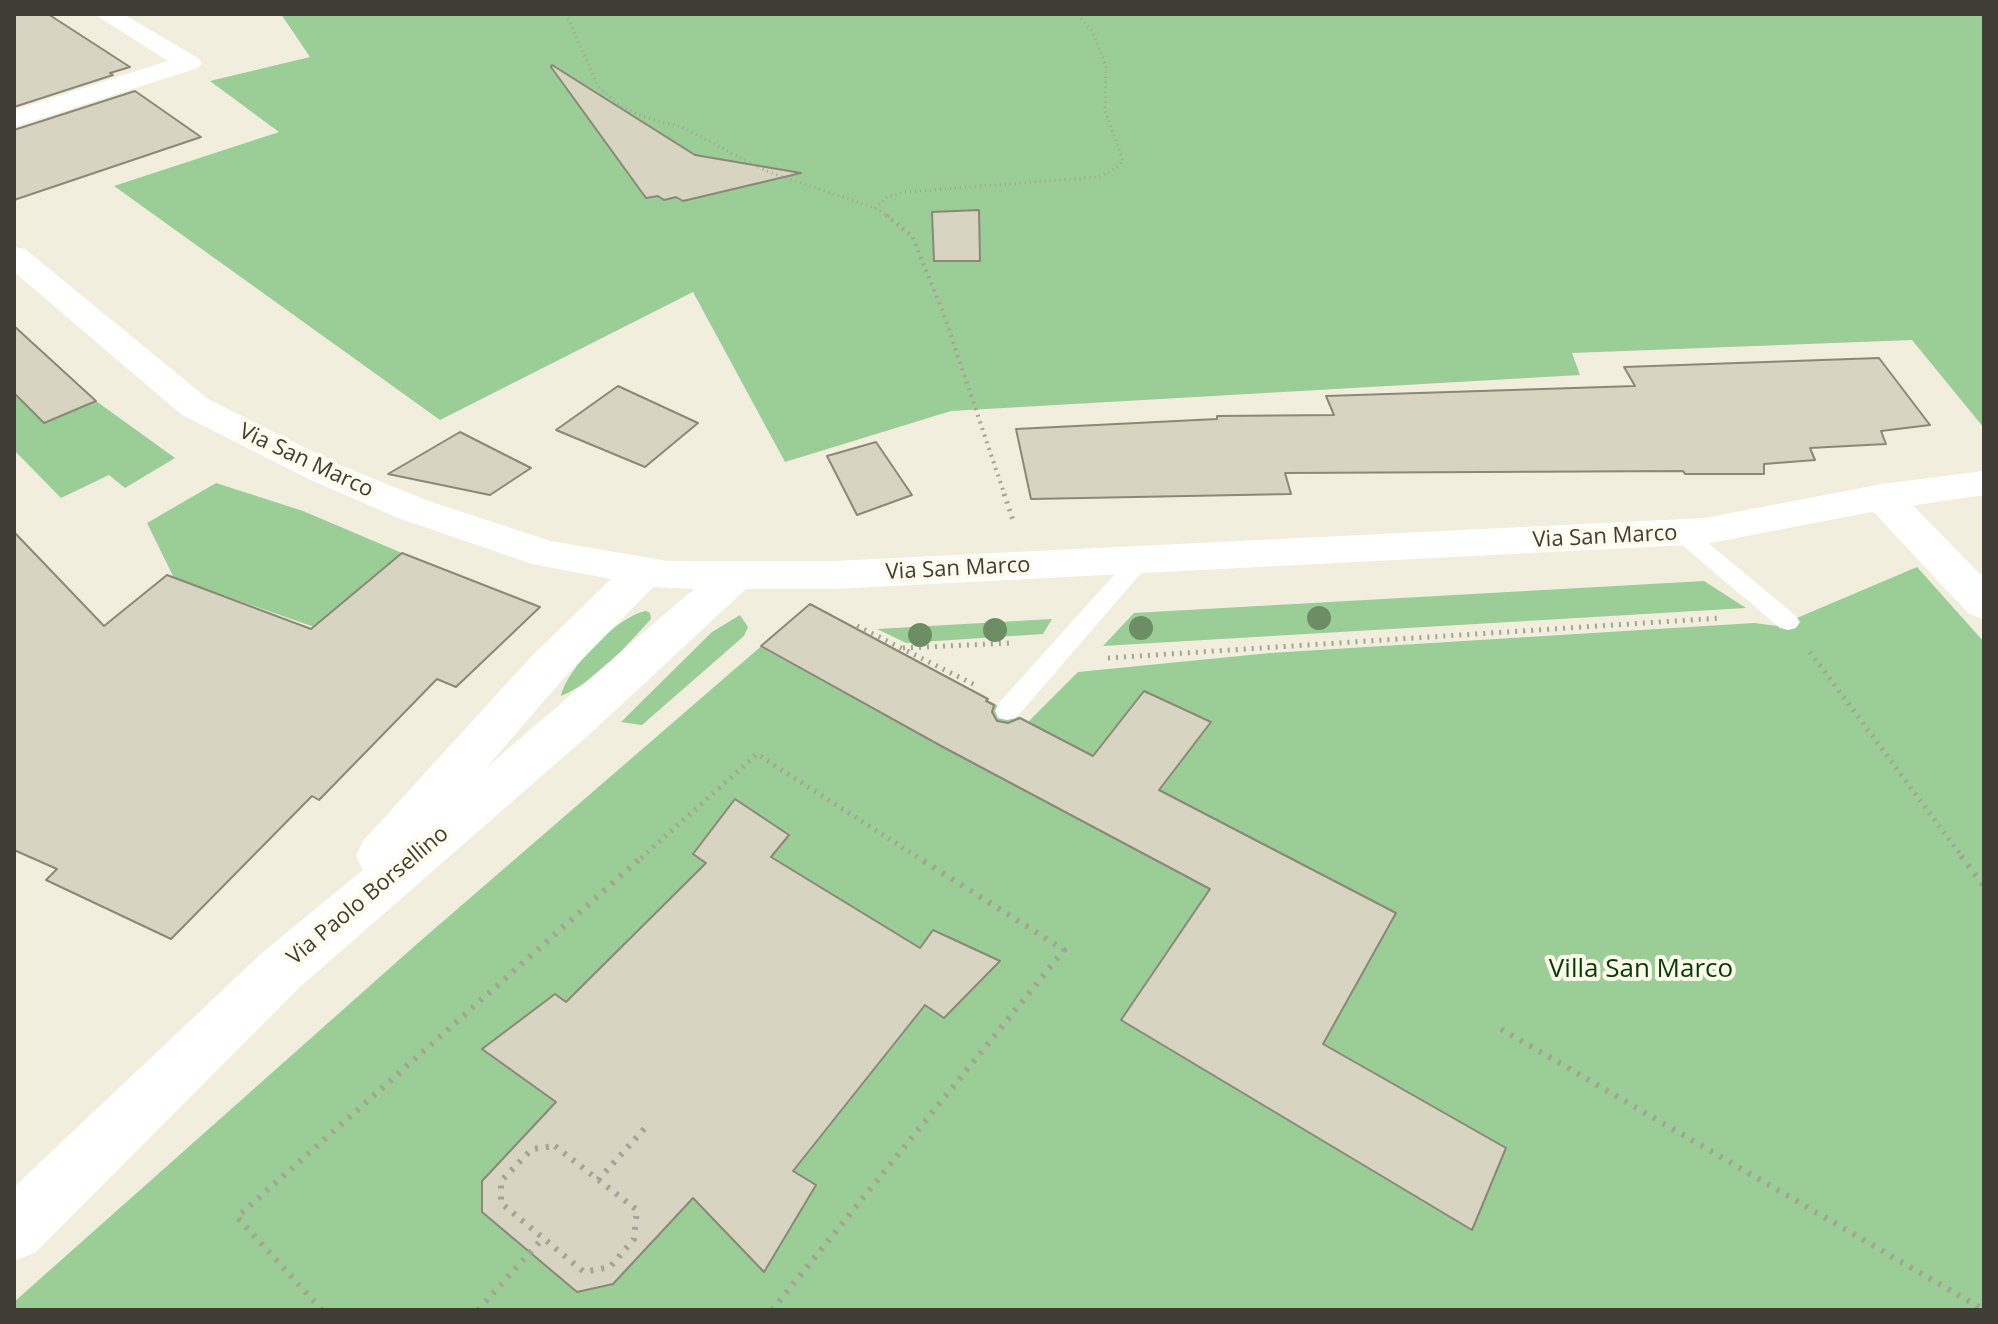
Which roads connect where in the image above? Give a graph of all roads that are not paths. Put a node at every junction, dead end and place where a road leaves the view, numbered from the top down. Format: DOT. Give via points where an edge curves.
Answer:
graph roads {
  1 [pos="106,14"];
  2 [pos="14,119"];
  3 [pos="14,256"];
  4 [pos="1984,483"];
  5 [pos="1882,497"];
  6 [pos="1682,533"];
  7 [pos="1140,560"];
  8 [pos="644,571"];
  9 [pos="734,577"];
  10 [pos="1984,604"];
  11 [pos="1788,622"];
  12 [pos="1007,711"];
  13 [pos="282,969"];
  14 [pos="14,1230"];
  1 -- 2 [label="street" via="189,63"];
  3 -- 8 [label="street, Via San Marco" via="195,407 324,472 412,509 546,554"];
  4 -- 5 [label="street, Via San Marco"];
  5 -- 6 [label="street, Via San Marco"];
  5 -- 10 [label="street"];
  6 -- 7 [label="street, Via San Marco"];
  6 -- 11 [label="lane"];
  7 -- 9 [label="street, Via San Marco"];
  7 -- 12 [label="lane"];
  8 -- 9 [label="street, Via San Marco"];
  8 -- 13 [label="street" via="547,668"];
  9 -- 13 [label="street, Via Paolo Borsellino" via="576,720"];
  13 -- 14 [label="street, Via Paolo Borsellino"];
}
